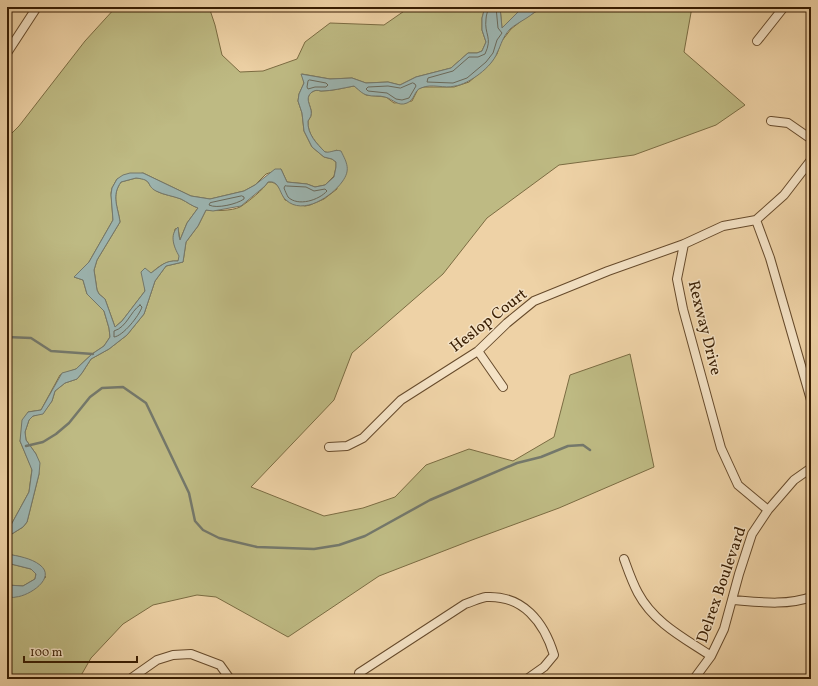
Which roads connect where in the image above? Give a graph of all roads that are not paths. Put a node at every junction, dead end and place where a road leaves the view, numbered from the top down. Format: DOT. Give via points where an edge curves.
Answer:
graph roads {
  1 [pos="37,7"];
  2 [pos="784,7"];
  3 [pos="758,41"];
  4 [pos="7,53"];
  5 [pos="771,121"];
  6 [pos="811,139"];
  7 [pos="811,160"];
  8 [pos="756,220"];
  9 [pos="684,244"];
  10 [pos="478,351"];
  11 [pos="503,387"];
  12 [pos="811,400"];
  13 [pos="328,448"];
  14 [pos="811,468"];
  15 [pos="768,510"];
  16 [pos="624,559"];
  17 [pos="811,597"];
  18 [pos="733,600"];
  19 [pos="711,656"];
  20 [pos="130,679"];
  21 [pos="230,679"];
  22 [pos="359,679"];
  23 [pos="527,679"];
  24 [pos="694,679"];
  1 -- 4 [label="street"];
  2 -- 3 [label="street"];
  5 -- 6 [label="street" via="788,123"];
  7 -- 8 [label="street" via="784,195"];
  8 -- 9 [label="street" via="723,226"];
  8 -- 12 [label="street" via="770,258"];
  9 -- 10 [label="street, Heslop Court" via="534,301"];
  9 -- 15 [label="street, Rexway Drive" via="677,279 721,448 738,485"];
  10 -- 11 [label="street"];
  10 -- 13 [label="street, Heslop Court" via="401,400 363,438 347,446"];
  14 -- 15 [label="street, Delrex Boulevard" via="794,480"];
  15 -- 18 [label="street, Delrex Boulevard" via="752,534"];
  16 -- 19 [label="street" via="637,592 647,606 665,626"];
  17 -- 18 [label="street" via="771,603"];
  18 -- 19 [label="street, Delrex Boulevard" via="724,629"];
  19 -- 24 [label="street, Delrex Boulevard"];
  20 -- 21 [label="street" via="156,660 173,655 191,654 220,665"];
  22 -- 23 [label="street" via="359,673 466,604 485,597 504,598 522,606 537,620 549,638 554,655 544,667"];
}
